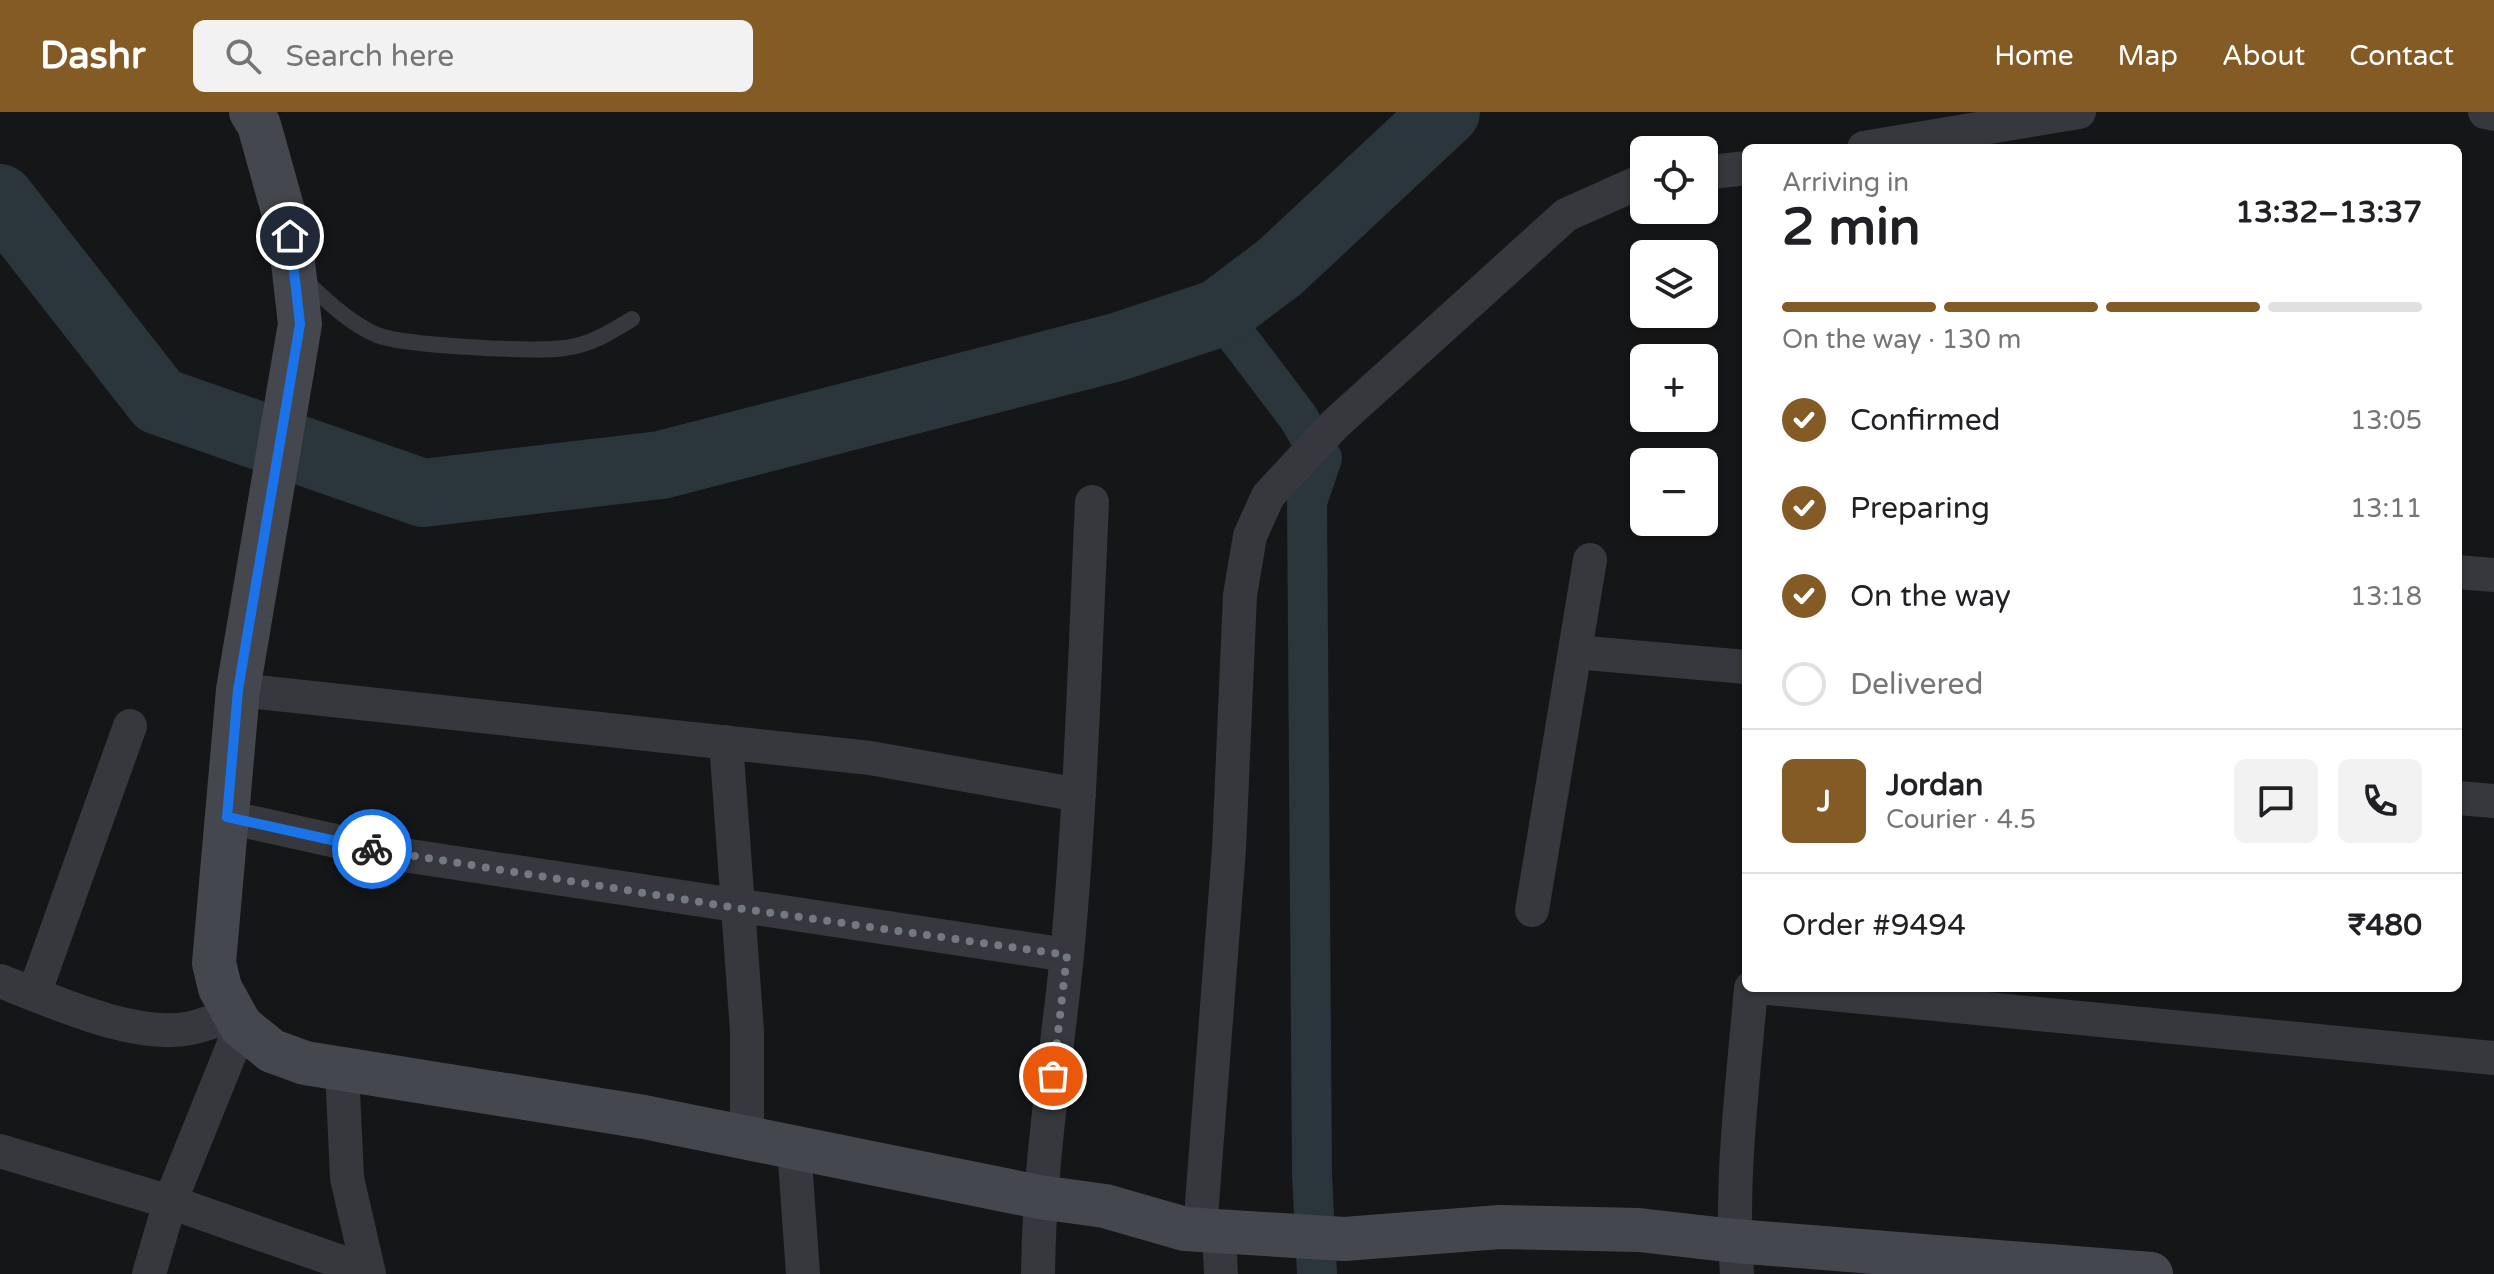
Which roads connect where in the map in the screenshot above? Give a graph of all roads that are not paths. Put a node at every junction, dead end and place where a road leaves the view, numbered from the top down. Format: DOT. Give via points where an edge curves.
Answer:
graph roads {
  1 [pos="251,112"];
  2 [pos="2079,112"];
  3 [pos="2485,112"];
  4 [pos="2494,114"];
  5 [pos="1888,144"];
  6 [pos="1742,168"];
  7 [pos="1718,171"];
  8 [pos="1630,186"];
  9 [pos="294,271"];
  10 [pos="632,319"];
  11 [pos="1092,502"];
  12 [pos="1590,560"];
  13 [pos="2462,572"];
  14 [pos="2494,575"];
  15 [pos="1575,652"];
  16 [pos="1742,667"];
  17 [pos="238,690"];
  18 [pos="130,726"];
  19 [pos="726,742"];
  20 [pos="1079,795"];
  21 [pos="2462,798"];
  22 [pos="2494,801"];
  23 [pos="227,817"];
  24 [pos="737,908"];
  25 [pos="1532,910"];
  26 [pos="1067,955"];
  27 [pos="0,981"];
  28 [pos="1751,992"];
  29 [pos="1810,992"];
  30 [pos="34,994"];
  31 [pos="237,1020"];
  32 [pos="2494,1058"];
  33 [pos="342,1069"];
  34 [pos="747,1139"];
  35 [pos="794,1147"];
  36 [pos="0,1151"];
  37 [pos="1039,1197"];
  38 [pos="170,1202"];
  39 [pos="1224,1242"];
  40 [pos="1736,1257"];
  41 [pos="368,1272"];
  42 [pos="149,1274"];
  43 [pos="803,1274"];
  44 [pos="1038,1274"];
  45 [pos="2151,1274"];
  1 -- 9 [label="street" via="290,236"];
  2 -- 5 [label="street"];
  3 -- 4 [label="street"];
  6 -- 7 [label="street"];
  8 -- 39 [label="street" via="1566,215 1334,425 1268,496 1250,536 1240,595 1228,865"];
  9 -- 10 [label="lane" via="342,314 378,335 414,343 566,348 605,336"];
  9 -- 17 [label="street" via="300,324"];
  11 -- 20 [label="street"];
  12 -- 15 [label="street"];
  13 -- 14 [label="street"];
  15 -- 16 [label="street"];
  15 -- 25 [label="street"];
  17 -- 19 [label="street"];
  17 -- 23 [label="street"];
  18 -- 30 [label="street"];
  19 -- 20 [label="street" via="870,758"];
  19 -- 24 [label="street"];
  20 -- 26 [label="street"];
  21 -- 22 [label="street"];
  23 -- 24 [label="street" via="390,853"];
  23 -- 31 [label="street" via="214,963"];
  24 -- 26 [label="street"];
  24 -- 34 [label="street" via="747,1031"];
  26 -- 37 [label="street"];
  27 -- 30 [label="street"];
  28 -- 40 [label="street"];
  29 -- 32 [label="street"];
  30 -- 31 [label="street" via="147,1028 189,1029"];
  31 -- 33 [label="street" via="272,1051"];
  31 -- 38 [label="street"];
  33 -- 34 [label="street"];
  33 -- 41 [label="street" via="347,1178"];
  34 -- 35 [label="street"];
  35 -- 37 [label="street"];
  35 -- 43 [label="street"];
  36 -- 38 [label="street"];
  37 -- 39 [label="street" via="1105,1206"];
  37 -- 44 [label="street"];
  38 -- 41 [label="street"];
  38 -- 42 [label="street"];
  39 -- 40 [label="street" via="1500,1227 1639,1230"];
  40 -- 45 [label="street"];
}
